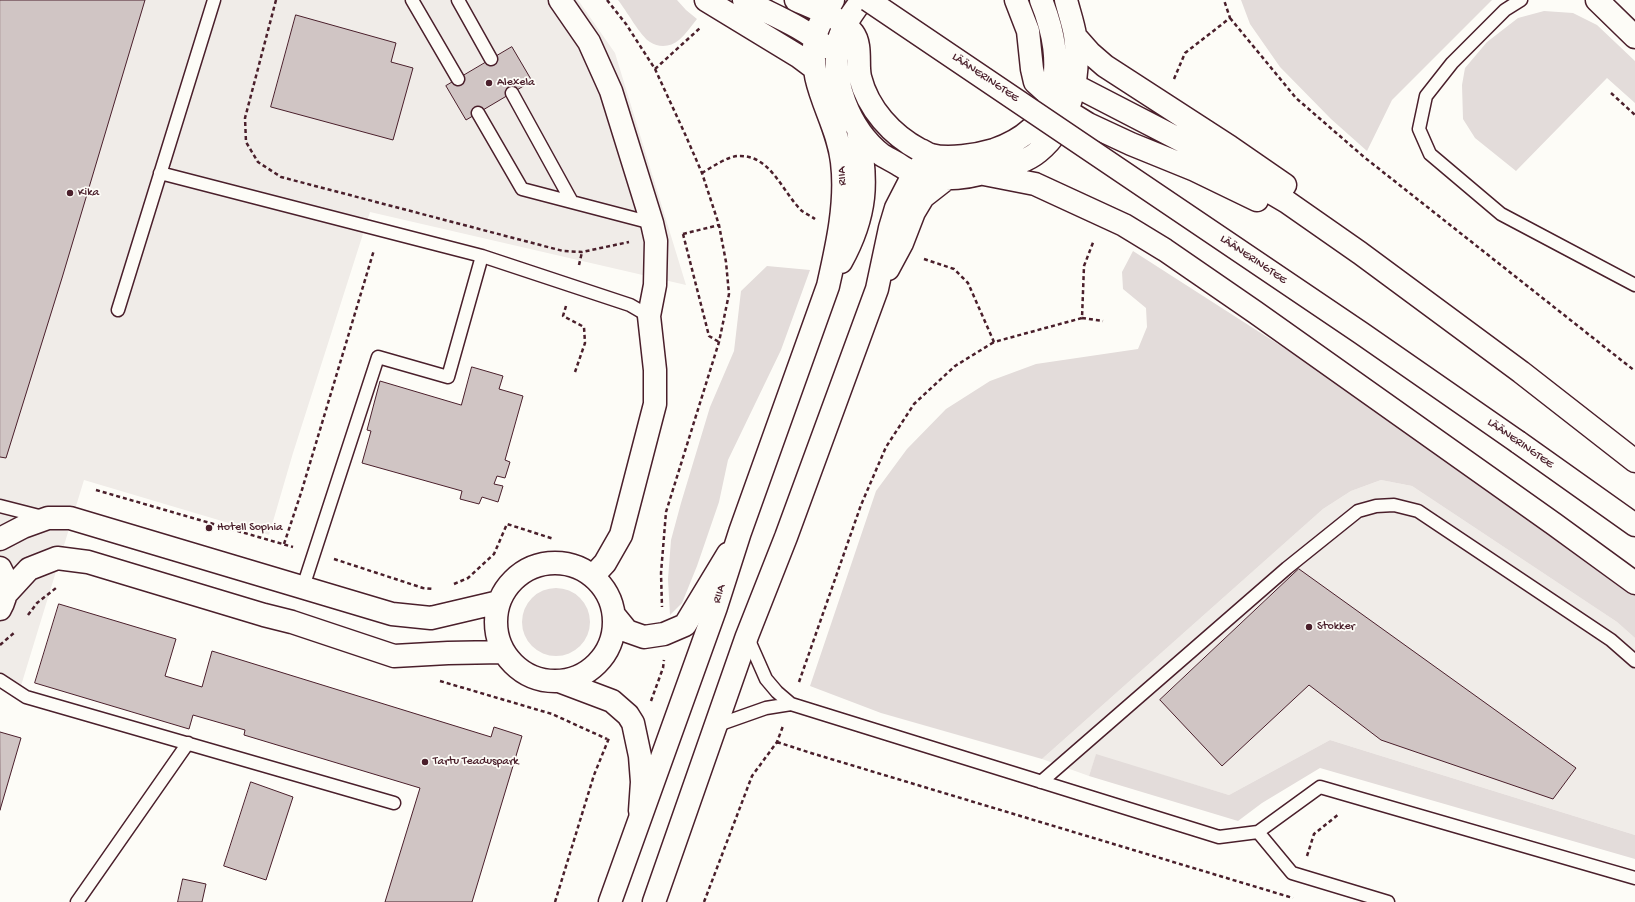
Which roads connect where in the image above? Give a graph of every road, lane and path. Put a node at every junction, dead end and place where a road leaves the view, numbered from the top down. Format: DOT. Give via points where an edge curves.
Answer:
graph roads {
  1 [pos="214,0"];
  2 [pos="276,0"];
  3 [pos="412,0"];
  4 [pos="458,0"];
  5 [pos="560,0"];
  6 [pos="607,0"];
  7 [pos="706,0"];
  8 [pos="744,0"];
  9 [pos="796,0"];
  10 [pos="862,0"];
  11 [pos="868,0"];
  12 [pos="1016,0"];
  13 [pos="1041,0"];
  14 [pos="1066,0"];
  15 [pos="1224,0"];
  16 [pos="1521,0"];
  17 [pos="1597,0"];
  18 [pos="829,7"];
  19 [pos="1230,18"];
  20 [pos="702,25"];
  21 [pos="845,26"];
  22 [pos="1075,36"];
  23 [pos="1635,37"];
  24 [pos="815,38"];
  25 [pos="491,59"];
  26 [pos="836,61"];
  27 [pos="814,68"];
  28 [pos="1056,68"];
  29 [pos="655,69"];
  30 [pos="458,79"];
  31 [pos="1172,81"];
  32 [pos="1074,85"];
  33 [pos="512,93"];
  34 [pos="1611,93"];
  35 [pos="1059,104"];
  36 [pos="478,113"];
  37 [pos="1635,115"];
  38 [pos="858,130"];
  39 [pos="931,155"];
  40 [pos="160,173"];
  41 [pos="702,173"];
  42 [pos="914,173"];
  43 [pos="984,174"];
  44 [pos="946,179"];
  45 [pos="572,202"];
  46 [pos="386,205"];
  47 [pos="819,221"];
  48 [pos="719,225"];
  49 [pos="380,230"];
  50 [pos="654,232"];
  51 [pos="683,234"];
  52 [pos="1096,236"];
  53 [pos="582,252"];
  54 [pos="1360,253"];
  55 [pos="482,256"];
  56 [pos="917,257"];
  57 [pos="1635,285"];
  58 [pos="572,286"];
  59 [pos="828,286"];
  60 [pos="877,289"];
  61 [pos="118,310"];
  62 [pos="649,316"];
  63 [pos="1082,318"];
  64 [pos="1102,321"];
  65 [pos="719,342"];
  66 [pos="994,342"];
  67 [pos="1635,371"];
  68 [pos="575,372"];
  69 [pos="700,403"];
  70 [pos="1635,461"];
  71 [pos="0,506"];
  72 [pos="48,518"];
  73 [pos="1635,525"];
  74 [pos="740,532"];
  75 [pos="0,539"];
  76 [pos="284,544"];
  77 [pos="0,568"];
  78 [pos="593,576"];
  79 [pos="1635,584"];
  80 [pos="303,588"];
  81 [pos="3,601"];
  82 [pos="499,602"];
  83 [pos="614,615"];
  84 [pos="747,636"];
  85 [pos="503,652"];
  86 [pos="1635,661"];
  87 [pos="0,680"];
  88 [pos="559,681"];
  89 [pos="791,704"];
  90 [pos="715,726"];
  91 [pos="777,742"];
  92 [pos="188,743"];
  93 [pos="1041,782"];
  94 [pos="1345,795"];
  95 [pos="394,803"];
  96 [pos="639,821"];
  97 [pos="1258,832"];
  98 [pos="1302,876"];
  99 [pos="1635,878"];
  100 [pos="560,889"];
  101 [pos="1294,900"];
  102 [pos="78,902"];
  103 [pos="555,902"];
  104 [pos="610,902"];
  105 [pos="654,902"];
  106 [pos="704,902"];
  107 [pos="1388,902"];
  1 -- 40 [label="lane"];
  2 -- 46 [label="path" via="245,118 246,142 258,162 281,177"];
  3 -- 30 [label="lane"];
  4 -- 25 [label="lane"];
  5 -- 50 [label="main road" via="589,42 612,91"];
  6 -- 29 [label="path"];
  7 -- 27 [label="main road"];
  8 -- 24 [label="main road" via="794,24"];
  9 -- 18 [label="main road"];
  10 -- 21 [label="main road"];
  11 -- 73 [label="main road, LÄÄNERINGTEE, bridge" via="1328,310"];
  12 -- 35 [label="main road" via="1028,31 1035,82"];
  13 -- 28 [label="main road" via="1054,42"];
  14 -- 22 [label="main road"];
  15 -- 19 [label="path"];
  16 -- 57 [label="lane" via="1504,10 1452,62 1426,96 1419,129 1430,154 1501,214"];
  17 -- 23 [label="main road"];
  18 -- 21 [label="main road"];
  18 -- 24 [label="main road, RIIA"];
  19 -- 31 [label="path" via="1185,53"];
  19 -- 67 [label="path" via="1301,103 1364,157"];
  20 -- 29 [label="path"];
  21 -- 26 [label="main road" via="840,37"];
  21 -- 39 [label="main road" via="854,34 858,44 860,78 871,103 885,123 906,142"];
  22 -- 32 [label="main road"];
  22 -- 54 [label="main road" via="1105,66 1285,185"];
  24 -- 26 [label="main road" via="826,47"];
  24 -- 27 [label="main road, RIIA"];
  26 -- 38 [label="main road" via="842,99"];
  27 -- 59 [label="main road, RIIA" via="818,88 837,136 844,187 836,250"];
  28 -- 32 [label="main road"];
  28 -- 35 [label="main road"];
  29 -- 41 [label="path"];
  32 -- 35 [label="main road"];
  32 -- 54 [label="main road" via="1192,146 1287,202"];
  33 -- 45 [label="lane"];
  34 -- 37 [label="path"];
  35 -- 39 [label="main road" via="1045,112 1024,136 1008,145 953,157"];
  35 -- 43 [label="main road" via="1050,141 1037,153 1017,163"];
  35 -- 54 [label="main road" via="1088,124 1238,190"];
  36 -- 45 [label="lane" via="522,189"];
  38 -- 42 [label="main road" via="882,154"];
  38 -- 59 [label="main road, RIIA" via="865,178 862,211 848,250"];
  39 -- 42 [label="main road"];
  40 -- 49 [label="lane"];
  40 -- 61 [label="lane"];
  41 -- 47 [label="path" via="738,156 763,162 802,211"];
  41 -- 48 [label="path"];
  42 -- 44 [label="main road"];
  42 -- 60 [label="main road" via="896,208"];
  43 -- 44 [label="main road"];
  43 -- 79 [label="main road" via="1035,184 1124,225 1165,250 1372,394"];
  44 -- 60 [label="main road" via="923,197 914,212 902,244"];
  45 -- 50 [label="lane"];
  46 -- 49 [label="path"];
  46 -- 53 [label="path" via="563,251"];
  48 -- 51 [label="path"];
  48 -- 65 [label="path" via="729,294"];
  49 -- 55 [label="lane"];
  49 -- 76 [label="path"];
  50 -- 51 [label="path"];
  50 -- 53 [label="path"];
  50 -- 62 [label="main road" via="655,285"];
  51 -- 65 [label="path" via="709,336"];
  52 -- 63 [label="path" via="1084,266"];
  53 -- 58 [label="path"];
  54 -- 70 [label="main road" via="1521,372"];
  55 -- 58 [label="lane"];
  55 -- 80 [label="lane" via="448,377 378,356"];
  56 -- 66 [label="path" via="954,269 968,283"];
  58 -- 62 [label="lane" via="630,305"];
  58 -- 68 [label="path" via="564,316 584,328 585,343"];
  59 -- 74 [label="main road, RIIA"];
  60 -- 84 [label="main road"];
  62 -- 78 [label="main road" via="655,370 655,404 621,535 605,563"];
  63 -- 64 [label="path"];
  63 -- 66 [label="path"];
  65 -- 69 [label="path"];
  66 -- 89 [label="path" via="955,366 914,404 886,447 861,505"];
  71 -- 72 [label="lane"];
  72 -- 75 [label="main road" via="23,526"];
  72 -- 80 [label="main road" via="70,518"];
  74 -- 83 [label="main road" via="685,625 664,634 644,637 627,631"];
  74 -- 96 [label="main road, RIIA"];
  77 -- 81 [label="main road" via="6,584"];
  78 -- 82 [label="main road" via="576,567 558,563 539,565 522,572 508,586"];
  78 -- 83 [label="main road" via="610,600"];
  80 -- 82 [label="main road" via="392,614 431,618"];
  81 -- 85 [label="main road" via="29,569 57,558 88,562 292,622 394,656"];
  82 -- 85 [label="main road" via="495,619 497,636"];
  83 -- 88 [label="main road" via="613,634 606,652 594,667 578,677"];
  84 -- 89 [label="lane" via="766,679"];
  84 -- 90 [label="main road"];
  85 -- 88 [label="main road" via="513,665 527,675 542,680"];
  86 -- 93 [label="lane" via="1611,640 1418,511 1394,506 1376,506 1358,512 1287,568"];
  87 -- 92 [label="lane" via="26,697"];
  88 -- 96 [label="main road" via="612,700 633,723 642,782"];
  89 -- 90 [label="lane" via="766,708"];
  89 -- 91 [label="path"];
  89 -- 93 [label="lane"];
  90 -- 105 [label="main road"];
  91 -- 101 [label="path"];
  91 -- 106 [label="path" via="752,776"];
  92 -- 95 [label="lane"];
  92 -- 102 [label="lane"];
  93 -- 97 [label="lane" via="1219,837"];
  94 -- 97 [label="lane" via="1320,787"];
  94 -- 98 [label="path" via="1338,816 1314,834"];
  94 -- 99 [label="lane"];
  96 -- 104 [label="main road, RIIA"];
  97 -- 98 [label="lane" via="1292,873"];
  98 -- 101 [label="path"];
  98 -- 107 [label="lane"];
  100 -- 103 [label="path"];
}
